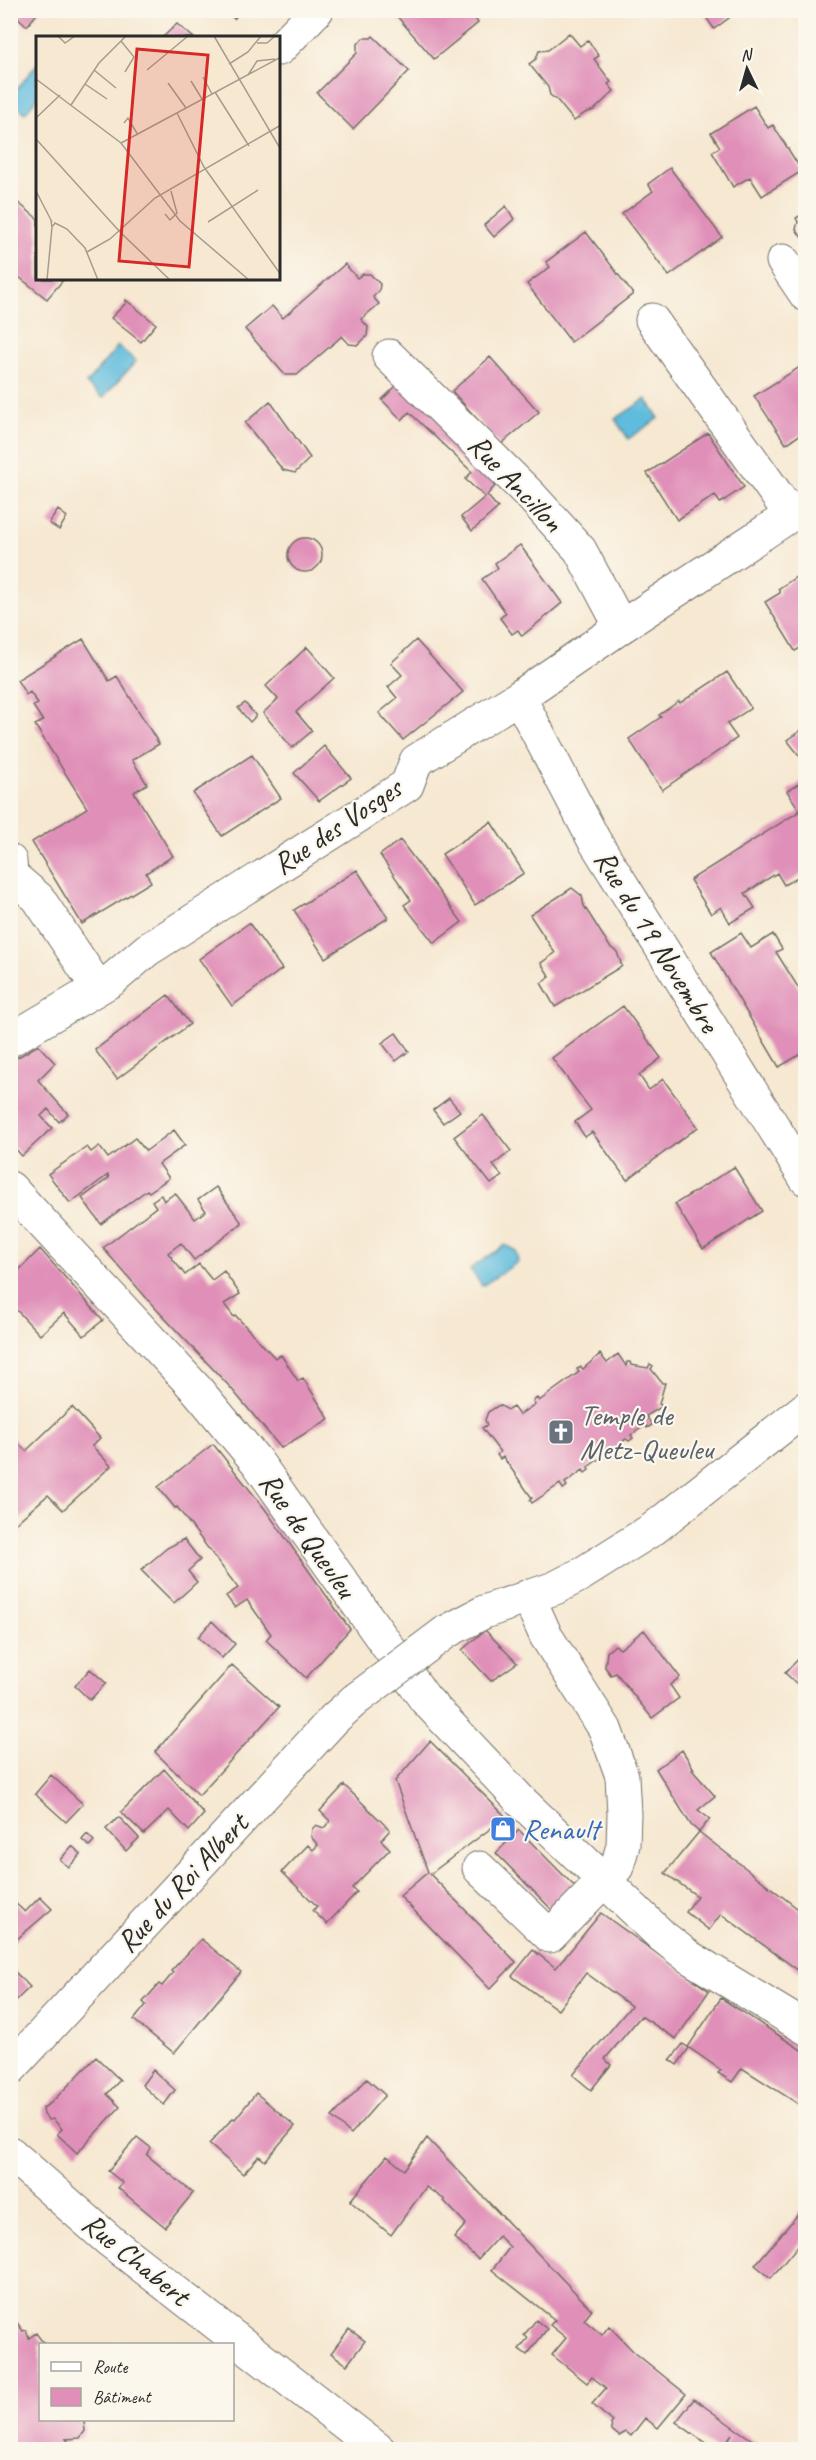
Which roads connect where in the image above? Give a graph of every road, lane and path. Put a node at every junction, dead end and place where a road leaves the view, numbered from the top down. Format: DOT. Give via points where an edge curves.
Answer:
graph roads {
  1 [pos="317,10"];
  2 [pos="280,48"];
  3 [pos="783,261"];
  4 [pos="806,295"];
  5 [pos="652,320"];
  6 [pos="388,356"];
  7 [pos="798,510"];
  8 [pos="621,627"];
  9 [pos="519,697"];
  10 [pos="10,861"];
  11 [pos="98,988"];
  12 [pos="10,1040"];
  13 [pos="806,1179"];
  14 [pos="10,1188"];
  15 [pos="806,1408"];
  16 [pos="528,1596"];
  17 [pos="479,1868"];
  18 [pos="603,1881"];
  19 [pos="806,2028"];
  20 [pos="10,2069"];
  21 [pos="10,2153"];
  22 [pos="379,2450"];
  1 -- 2 [label="street"];
  3 -- 4 [label="street"];
  5 -- 7 [label="street"];
  6 -- 8 [label="street, Rue Ancillon" via="531,496 580,550"];
  7 -- 8 [label="street, Rue des Vosges"];
  8 -- 9 [label="street, Rue des Vosges"];
  9 -- 11 [label="street, Rue des Vosges" via="416,761 407,785 147,950"];
  9 -- 13 [label="street, Rue du 19 Novembre" via="594,840"];
  10 -- 11 [label="street" via="11,875 38,898"];
  11 -- 12 [label="street, Rue des Vosges"];
  14 -- 18 [label="street, Rue de Queuleu" via="198,1391 257,1462 424,1699"];
  15 -- 16 [label="street" via="653,1529 580,1575"];
  16 -- 18 [label="street" via="546,1636 605,1730 622,1776 623,1845 617,1866"];
  16 -- 20 [label="street, Rue du Roi Albert, bridge" via="484,1612 446,1632 334,1719"];
  17 -- 18 [label="street" via="550,1936"];
  18 -- 19 [label="street, Rue de Queuleu" via="689,1957"];
  21 -- 22 [label="street, Rue Chabert" via="110,2241"];
}
